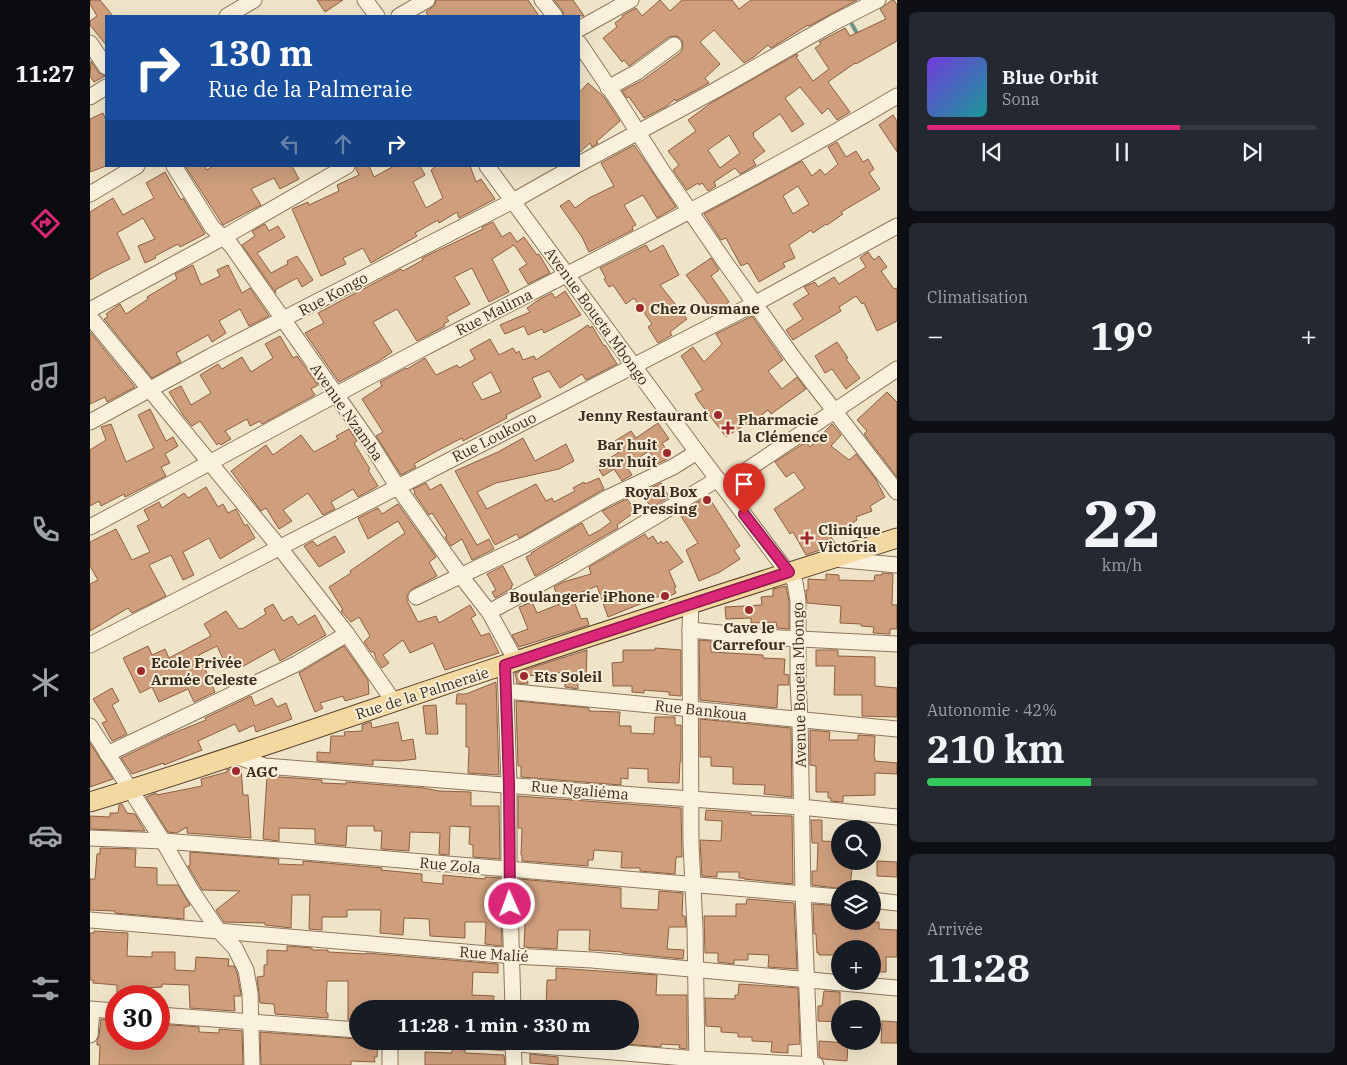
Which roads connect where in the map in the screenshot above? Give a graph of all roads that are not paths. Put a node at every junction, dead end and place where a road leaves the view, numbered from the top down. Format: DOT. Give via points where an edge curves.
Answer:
graph roads {
  1 [pos="254,0"];
  2 [pos="365,0"];
  3 [pos="427,0"];
  4 [pos="542,0"];
  5 [pos="630,0"];
  6 [pos="878,0"];
  7 [pos="229,15"];
  8 [pos="376,15"];
  9 [pos="401,15"];
  10 [pos="554,15"];
  11 [pos="580,28"];
  12 [pos="90,43"];
  13 [pos="580,45"];
  14 [pos="674,45"];
  15 [pos="105,66"];
  16 [pos="105,88"];
  17 [pos="608,88"];
  18 [pos="90,96"];
  19 [pos="897,96"];
  20 [pos="637,132"];
  21 [pos="580,163"];
  22 [pos="135,167"];
  23 [pos="175,167"];
  24 [pos="345,167"];
  25 [pos="489,167"];
  26 [pos="573,167"];
  27 [pos="90,194"];
  28 [pos="513,201"];
  29 [pos="690,212"];
  30 [pos="897,226"];
  31 [pos="224,238"];
  32 [pos="568,274"];
  33 [pos="756,303"];
  34 [pos="90,310"];
  35 [pos="90,317"];
  36 [pos="283,321"];
  37 [pos="634,366"];
  38 [pos="897,369"];
  39 [pos="149,390"];
  40 [pos="336,395"];
  41 [pos="834,411"];
  42 [pos="90,422"];
  43 [pos="698,452"];
  44 [pos="210,461"];
  45 [pos="720,483"];
  46 [pos="894,483"];
  47 [pos="397,486"];
  48 [pos="90,527"];
  49 [pos="897,538"];
  50 [pos="280,548"];
  51 [pos="833,558"];
  52 [pos="897,565"];
  53 [pos="789,572"];
  54 [pos="461,576"];
  55 [pos="416,597"];
  56 [pos="691,603"];
  57 [pos="489,612"];
  58 [pos="690,630"];
  59 [pos="347,634"];
  60 [pos="798,638"];
  61 [pos="897,644"];
  62 [pos="90,645"];
  63 [pos="511,663"];
  64 [pos="506,691"];
  65 [pos="394,702"];
  66 [pos="691,708"];
  67 [pos="800,720"];
  68 [pos="90,726"];
  69 [pos="897,729"];
  70 [pos="107,754"];
  71 [pos="235,756"];
  72 [pos="509,784"];
  73 [pos="130,790"];
  74 [pos="691,798"];
  75 [pos="90,802"];
  76 [pos="802,806"];
  77 [pos="897,817"];
  78 [pos="90,838"];
  79 [pos="163,841"];
  80 [pos="509,870"];
  81 [pos="693,885"];
  82 [pos="803,893"];
  83 [pos="831,896"];
  84 [pos="881,901"];
  85 [pos="897,903"];
  86 [pos="90,920"];
  87 [pos="218,930"];
  88 [pos="512,956"];
  89 [pos="695,970"];
  90 [pos="807,979"];
  91 [pos="897,988"];
  92 [pos="513,1000"];
  93 [pos="91,1010"];
  94 [pos="105,1011"];
  95 [pos="170,1016"];
  96 [pos="252,1022"];
  97 [pos="349,1029"];
  98 [pos="90,1035"];
  99 [pos="390,1050"];
  100 [pos="513,1050"];
  101 [pos="604,1050"];
  102 [pos="697,1062"];
  103 [pos="252,1065"];
  104 [pos="390,1065"];
  105 [pos="514,1065"];
  106 [pos="810,1065"];
  107 [pos="816,1065"];
  1 -- 7 [label="street"];
  2 -- 8 [label="street"];
  3 -- 9 [label="street"];
  4 -- 10 [label="street"];
  5 -- 11 [label="street"];
  6 -- 20 [label="street"];
  12 -- 15 [label="street"];
  13 -- 17 [label="street"];
  14 -- 17 [label="street" via="638,72"];
  16 -- 18 [label="street"];
  17 -- 20 [label="street"];
  19 -- 29 [label="street, Rue Malima"];
  20 -- 21 [label="street"];
  20 -- 29 [label="street"];
  22 -- 27 [label="street"];
  23 -- 31 [label="street, Avenue Nzamba" via="212,227"];
  24 -- 31 [label="street"];
  25 -- 28 [label="street, Avenue Boueta Mbongo"];
  26 -- 28 [label="street, Rue Kongo"];
  28 -- 32 [label="street, Avenue Boueta Mbongo"];
  28 -- 36 [label="street, Rue Kongo"];
  29 -- 32 [label="street, Rue Malima"];
  29 -- 33 [label="street"];
  30 -- 33 [label="street, Rue Loukouo"];
  31 -- 34 [label="street"];
  31 -- 36 [label="street, Avenue Nzamba"];
  32 -- 37 [label="street, Avenue Boueta Mbongo"];
  32 -- 40 [label="street, Rue Malima"];
  33 -- 37 [label="street, Rue Loukouo"];
  33 -- 41 [label="street"];
  35 -- 39 [label="street"];
  36 -- 39 [label="street, Rue Kongo"];
  36 -- 40 [label="street, Avenue Nzamba"];
  37 -- 43 [label="street, Avenue Boueta Mbongo"];
  37 -- 47 [label="street, Rue Loukouo"];
  38 -- 41 [label="street"];
  39 -- 42 [label="street, Rue Kongo"];
  39 -- 44 [label="street"];
  40 -- 44 [label="street, Rue Malima"];
  40 -- 47 [label="street, Avenue Nzamba"];
  41 -- 45 [label="street"];
  41 -- 46 [label="street"];
  43 -- 45 [label="street, Avenue Boueta Mbongo"];
  43 -- 54 [label="street"];
  44 -- 48 [label="street, Rue Malima"];
  44 -- 50 [label="street"];
  45 -- 53 [label="street, Avenue Boueta Mbongo"];
  45 -- 57 [label="street"];
  47 -- 50 [label="street, Rue Loukouo"];
  47 -- 54 [label="street, Avenue Nzamba"];
  49 -- 51 [label="main road, Rue de la Palmeraie"];
  50 -- 59 [label="street"];
  50 -- 62 [label="street, Rue Loukouo"];
  51 -- 52 [label="street"];
  51 -- 53 [label="main road, Rue de la Palmeraie"];
  53 -- 56 [label="main road, Rue de la Palmeraie"];
  53 -- 60 [label="street, Avenue Boueta Mbongo" via="795,582 798,601"];
  54 -- 55 [label="street"];
  54 -- 57 [label="street, Avenue Nzamba"];
  56 -- 58 [label="street"];
  56 -- 63 [label="main road, Rue de la Palmeraie"];
  57 -- 63 [label="street, Avenue Nzamba"];
  58 -- 60 [label="street"];
  58 -- 66 [label="street"];
  59 -- 65 [label="street"];
  59 -- 70 [label="street" via="296,664"];
  60 -- 61 [label="street"];
  60 -- 67 [label="street, Avenue Boueta Mbongo"];
  63 -- 64 [label="street, Avenue Nzamba"];
  63 -- 65 [label="main road, Rue de la Palmeraie"];
  64 -- 66 [label="street, Rue Bankoua"];
  64 -- 72 [label="street, Avenue Nzamba"];
  65 -- 71 [label="main road, Rue de la Palmeraie"];
  66 -- 67 [label="street, Rue Bankoua"];
  66 -- 74 [label="street"];
  67 -- 69 [label="street, Rue Bankoua"];
  67 -- 76 [label="street, Avenue Boueta Mbongo"];
  68 -- 70 [label="street"];
  70 -- 73 [label="street"];
  71 -- 72 [label="street, Rue Ngaliéma" via="265,766"];
  71 -- 73 [label="main road, Rue de la Palmeraie"];
  72 -- 74 [label="street, Rue Ngaliéma"];
  72 -- 80 [label="street, Avenue Nzamba"];
  73 -- 75 [label="main road, Rue de la Palmeraie"];
  73 -- 79 [label="street"];
  74 -- 76 [label="street, Rue Ngaliéma"];
  74 -- 81 [label="street"];
  76 -- 77 [label="street, Rue Ngaliéma"];
  76 -- 82 [label="street, Avenue Boueta Mbongo"];
  78 -- 79 [label="street, Rue Zola"];
  79 -- 80 [label="street, Rue Zola"];
  79 -- 87 [label="street"];
  80 -- 81 [label="street, Rue Zola"];
  80 -- 88 [label="street, Avenue Nzamba"];
  81 -- 82 [label="street, Rue Zola"];
  81 -- 89 [label="street"];
  82 -- 83 [label="street, Rue Zola"];
  82 -- 90 [label="street, Avenue Boueta Mbongo"];
  84 -- 85 [label="street"];
  86 -- 87 [label="street, Rue Malié"];
  87 -- 88 [label="street, Rue Malié"];
  87 -- 96 [label="street" via="235,948 246,970"];
  88 -- 89 [label="street, Rue Malié"];
  88 -- 92 [label="street, Avenue Nzamba"];
  89 -- 90 [label="street, Rue Malié"];
  89 -- 102 [label="street"];
  90 -- 91 [label="street, Rue Malié"];
  90 -- 106 [label="street, Avenue Boueta Mbongo"];
  93 -- 94 [label="street"];
  93 -- 98 [label="street"];
  95 -- 96 [label="street"];
  96 -- 97 [label="street"];
  96 -- 103 [label="street"];
  99 -- 104 [label="street"];
  100 -- 105 [label="street"];
  101 -- 102 [label="street"];
  102 -- 106 [label="street"];
  106 -- 107 [label="street"];
}
